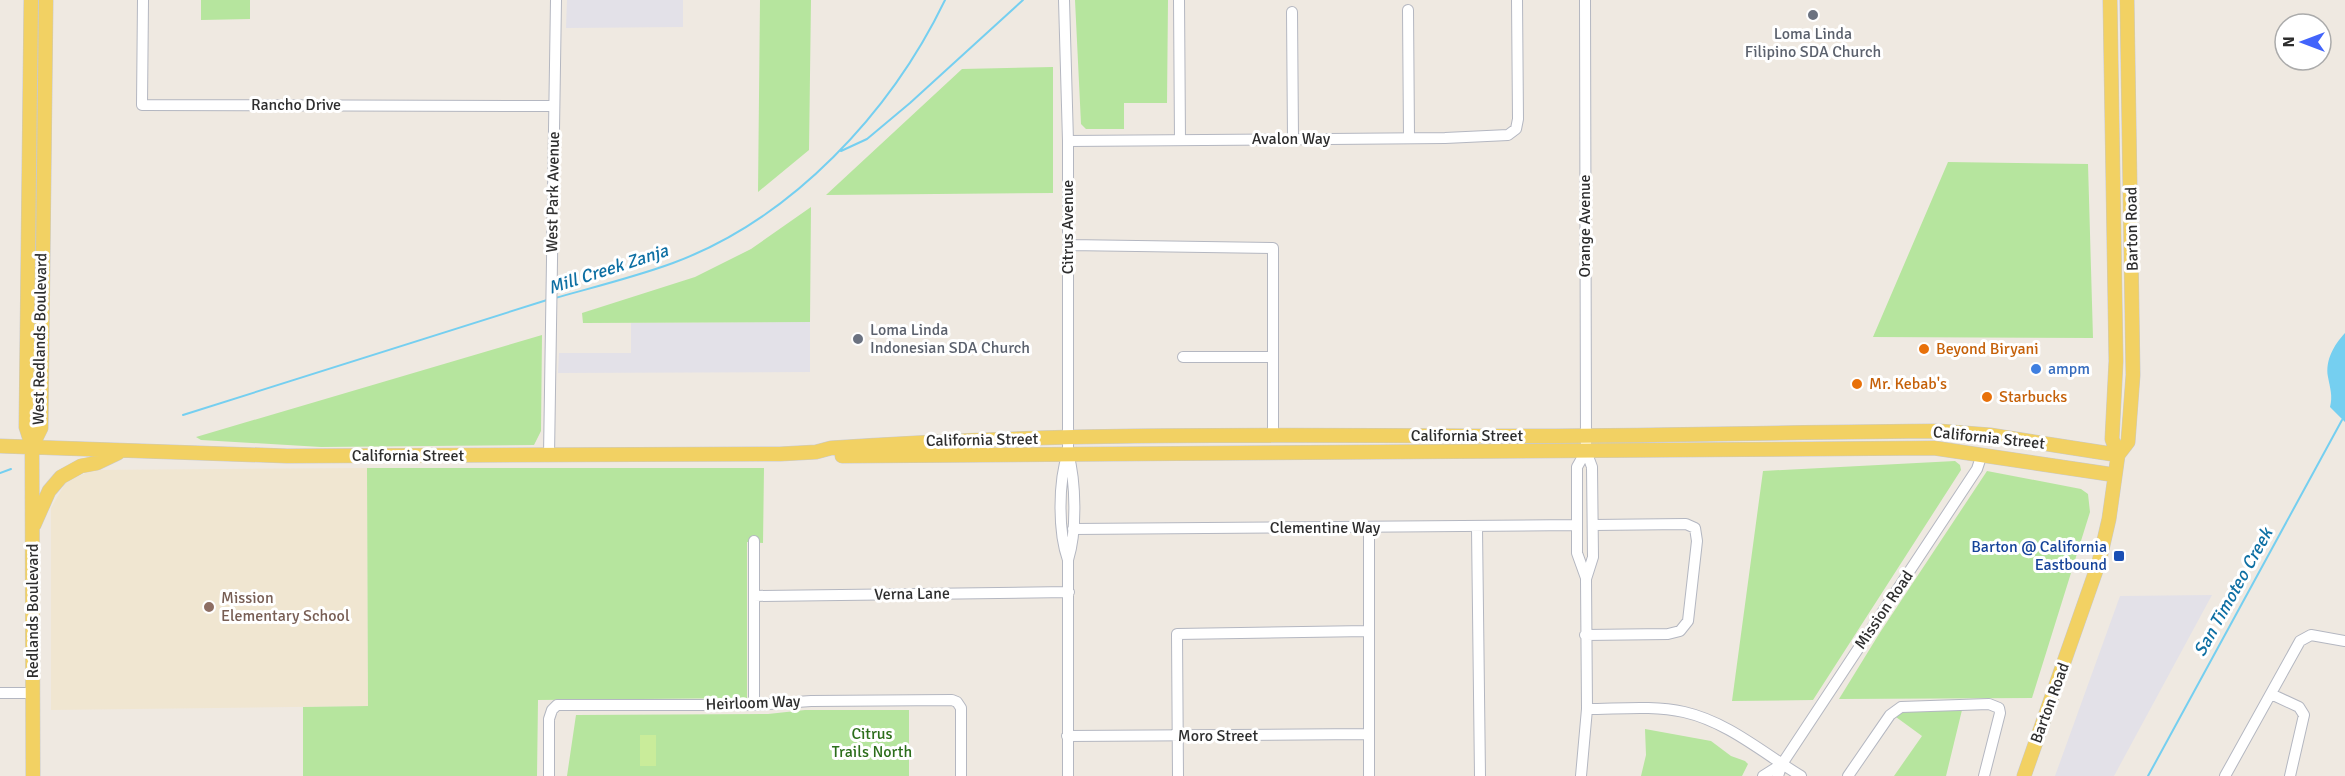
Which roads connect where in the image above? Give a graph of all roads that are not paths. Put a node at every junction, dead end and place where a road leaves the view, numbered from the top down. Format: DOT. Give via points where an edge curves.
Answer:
graph roads {
  1 [pos="31,0"];
  2 [pos="46,0"];
  3 [pos="143,0"];
  4 [pos="556,0"];
  5 [pos="1064,0"];
  6 [pos="1179,0"];
  7 [pos="1517,0"];
  8 [pos="1585,0"];
  9 [pos="2110,0"];
  10 [pos="2127,0"];
  11 [pos="1408,10"];
  12 [pos="1292,12"];
  13 [pos="31,62"];
  14 [pos="554,106"];
  15 [pos="43,127"];
  16 [pos="1409,138"];
  17 [pos="1293,139"];
  18 [pos="1180,140"];
  19 [pos="1068,141"];
  20 [pos="29,146"];
  21 [pos="43,206"];
  22 [pos="1068,245"];
  23 [pos="1183,357"];
  24 [pos="1273,357"];
  25 [pos="1884,431"];
  26 [pos="1273,435"];
  27 [pos="1586,436"];
  28 [pos="1068,439"];
  29 [pos="0,446"];
  30 [pos="32,446"];
  31 [pos="1884,448"];
  32 [pos="121,451"];
  33 [pos="1586,451"];
  34 [pos="816,452"];
  35 [pos="1068,453"];
  36 [pos="1982,454"];
  37 [pos="2118,455"];
  38 [pos="549,456"];
  39 [pos="2115,475"];
  40 [pos="1577,525"];
  41 [pos="1593,525"];
  42 [pos="33,527"];
  43 [pos="1369,528"];
  44 [pos="1477,528"];
  45 [pos="1073,529"];
  46 [pos="754,541"];
  47 [pos="1068,560"];
  48 [pos="1586,579"];
  49 [pos="1069,592"];
  50 [pos="754,596"];
  51 [pos="1368,631"];
  52 [pos="1585,635"];
  53 [pos="2345,641"];
  54 [pos="0,693"];
  55 [pos="33,693"];
  56 [pos="2271,693"];
  57 [pos="754,705"];
  58 [pos="1587,709"];
  59 [pos="1368,734"];
  60 [pos="1067,736"];
  61 [pos="1178,736"];
  62 [pos="1782,764"];
  63 [pos="33,776"];
  64 [pos="549,776"];
  65 [pos="961,776"];
  66 [pos="1068,776"];
  67 [pos="1178,776"];
  68 [pos="1369,776"];
  69 [pos="1480,776"];
  70 [pos="1581,776"];
  71 [pos="1763,776"];
  72 [pos="1778,776"];
  73 [pos="1801,776"];
  74 [pos="1848,776"];
  75 [pos="1984,776"];
  76 [pos="2024,776"];
  77 [pos="2225,776"];
  78 [pos="2290,776"];
  1 -- 13 [label="main road, West Redlands Boulevard"];
  2 -- 15 [label="main road, West Redlands Boulevard"];
  3 -- 14 [label="street, Rancho Drive" via="142,105"];
  4 -- 14 [label="street, West Park Avenue"];
  5 -- 19 [label="street, Citrus Avenue"];
  6 -- 18 [label="street"];
  7 -- 16 [label="street, Avalon Way" via="1518,119 1513,132 1500,136"];
  8 -- 27 [label="street, Orange Avenue"];
  9 -- 37 [label="main road, Barton Road" via="2116,361 2112,439"];
  10 -- 37 [label="main road, Barton Road" via="2133,375 2128,442"];
  11 -- 16 [label="street"];
  12 -- 17 [label="street"];
  13 -- 15 [label="main road" via="38,78 37,121"];
  13 -- 20 [label="main road, West Redlands Boulevard"];
  14 -- 38 [label="street, West Park Avenue"];
  15 -- 21 [label="main road, West Redlands Boulevard"];
  16 -- 17 [label="street, Avalon Way"];
  17 -- 18 [label="street, Avalon Way"];
  18 -- 19 [label="street, Avalon Way"];
  19 -- 22 [label="street, Citrus Avenue"];
  20 -- 21 [label="main road" via="36,155 37,196"];
  20 -- 30 [label="main road, West Redlands Boulevard" via="26,427"];
  21 -- 30 [label="main road, West Redlands Boulevard" via="40,428"];
  22 -- 24 [label="street" via="1273,248"];
  22 -- 28 [label="street, Citrus Avenue"];
  23 -- 24 [label="street"];
  24 -- 26 [label="street"];
  25 -- 27 [label="main road, California Street"];
  25 -- 31 [label="main road"];
  25 -- 37 [label="main road, California Street" via="1961,432"];
  26 -- 27 [label="main road, California Street"];
  26 -- 28 [label="main road, California Street"];
  27 -- 33 [label="street, Orange Avenue"];
  28 -- 34 [label="main road, California Street" via="946,440"];
  28 -- 35 [label="street, Citrus Avenue"];
  29 -- 30 [label="main road, California Street"];
  30 -- 32 [label="main road, California Street"];
  30 -- 42 [label="main road, Redlands Boulevard"];
  31 -- 33 [label="main road, California Street"];
  31 -- 36 [label="main road, California Street" via="1934,448"];
  32 -- 38 [label="main road, California Street" via="287,456"];
  32 -- 42 [label="main road" via="61,477 49,491"];
  33 -- 35 [label="main road, California Street"];
  33 -- 40 [label="street, Orange Avenue" via="1577,467"];
  33 -- 41 [label="street, Orange Avenue" via="1592,467"];
  34 -- 35 [label="main road, California Street" via="831,456"];
  34 -- 38 [label="main road, California Street"];
  35 -- 45 [label="street, Citrus Avenue"];
  35 -- 47 [label="street, Citrus Avenue" via="1062,470 1062,544"];
  36 -- 39 [label="main road, California Street"];
  36 -- 62 [label="street, Mission Road" via="1977,469"];
  37 -- 39 [label="main road, Barton Road"];
  39 -- 76 [label="main road, Barton Road" via="2099,562"];
  40 -- 44 [label="street, Clementine Way"];
  40 -- 48 [label="street, Orange Avenue" via="1577,553"];
  41 -- 48 [label="street, Orange Avenue" via="1593,557"];
  41 -- 52 [label="street" via="1686,524 1695,528 1697,541 1688,621 1680,631"];
  42 -- 55 [label="main road, Redlands Boulevard"];
  43 -- 44 [label="street, Clementine Way"];
  43 -- 45 [label="street, Clementine Way"];
  43 -- 51 [label="street"];
  44 -- 69 [label="street"];
  45 -- 47 [label="street, Citrus Avenue"];
  46 -- 50 [label="street"];
  47 -- 49 [label="street, Citrus Avenue"];
  48 -- 52 [label="street, Orange Avenue"];
  49 -- 50 [label="street, Verna Lane"];
  49 -- 60 [label="street, Citrus Avenue"];
  50 -- 57 [label="street"];
  51 -- 59 [label="street"];
  51 -- 61 [label="street" via="1177,634"];
  52 -- 58 [label="street, Orange Avenue"];
  53 -- 56 [label="street" via="2305,637"];
  54 -- 55 [label="street"];
  55 -- 63 [label="main road, Redlands Boulevard"];
  56 -- 77 [label="street"];
  56 -- 78 [label="street" via="2299,707 2304,715"];
  57 -- 64 [label="street, Heirloom Way" via="557,705 549,719"];
  57 -- 65 [label="street, Heirloom Way" via="811,701 957,702 961,708"];
  58 -- 62 [label="street" via="1683,712 1717,724"];
  58 -- 70 [label="street, Orange Avenue"];
  59 -- 61 [label="street, Moro Street"];
  59 -- 68 [label="street"];
  60 -- 61 [label="street, Moro Street"];
  60 -- 66 [label="street, Citrus Avenue"];
  61 -- 67 [label="street"];
  62 -- 71 [label="street, Mission Road"];
  62 -- 72 [label="street, Mission Road"];
  62 -- 73 [label="street"];
  74 -- 75 [label="street" via="1890,715 1901,707 1989,704 1999,708 2000,720"];
}
